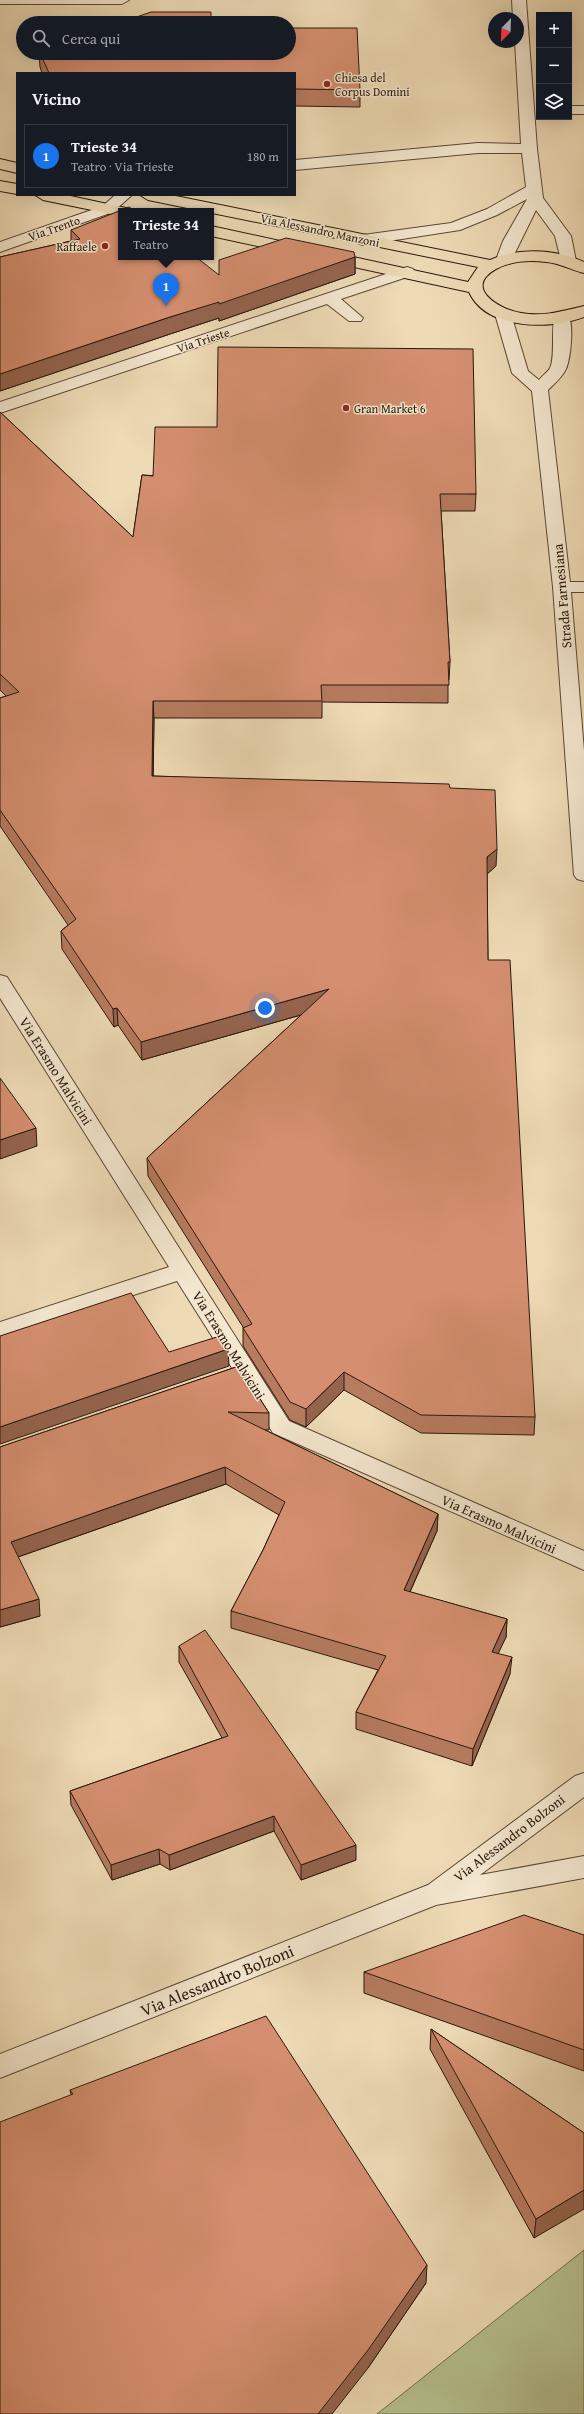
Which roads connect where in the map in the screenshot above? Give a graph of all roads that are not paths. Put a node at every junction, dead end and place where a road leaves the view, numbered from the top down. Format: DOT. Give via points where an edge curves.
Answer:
graph roads {
  1 [pos="0,0"];
  2 [pos="122,0"];
  3 [pos="519,0"];
  4 [pos="533,110"];
  5 [pos="572,110"];
  6 [pos="584,110"];
  7 [pos="529,149"];
  8 [pos="0,164"];
  9 [pos="296,165"];
  10 [pos="16,168"];
  11 [pos="0,186"];
  12 [pos="16,189"];
  13 [pos="535,193"];
  14 [pos="48,196"];
  15 [pos="123,196"];
  16 [pos="153,196"];
  17 [pos="210,208"];
  18 [pos="214,209"];
  19 [pos="114,210"];
  20 [pos="214,231"];
  21 [pos="363,240"];
  22 [pos="0,247"];
  23 [pos="568,261"];
  24 [pos="498,263"];
  25 [pos="584,268"];
  26 [pos="407,272"];
  27 [pos="474,288"];
  28 [pos="329,298"];
  29 [pos="583,312"];
  30 [pos="503,314"];
  31 [pos="355,318"];
  32 [pos="562,318"];
  33 [pos="540,389"];
  34 [pos="0,408"];
  35 [pos="562,587"];
  36 [pos="584,587"];
  37 [pos="580,763"];
  38 [pos="581,795"];
  39 [pos="584,875"];
  40 [pos="0,982"];
  41 [pos="182,1271"];
  42 [pos="0,1330"];
  43 [pos="245,1371"];
  44 [pos="223,1379"];
  45 [pos="584,1561"];
  46 [pos="584,1783"];
  47 [pos="584,1867"];
  48 [pos="434,1894"];
  49 [pos="0,2066"];
  1 -- 2 [label="street"];
  3 -- 4 [label="street"];
  4 -- 7 [label="street"];
  5 -- 6 [label="street"];
  7 -- 9 [label="street" via="478,148"];
  7 -- 13 [label="street"];
  8 -- 10 [label="main road"];
  11 -- 12 [label="main road"];
  13 -- 21 [label="street" via="454,227"];
  13 -- 23 [label="street" via="563,236"];
  13 -- 24 [label="street"];
  14 -- 19 [label="main road"];
  15 -- 19 [label="street"];
  16 -- 17 [label="main road, Via Alessandro Manzoni"];
  18 -- 21 [label="main road, Via Alessandro Manzoni"];
  19 -- 22 [label="street, Via Trento"];
  20 -- 26 [label="main road, Via Alessandro Manzoni"];
  21 -- 24 [label="main road, Via Alessandro Manzoni"];
  23 -- 24 [label="main road" via="536,256"];
  23 -- 25 [label="main road"];
  24 -- 27 [label="main road" via="479,276"];
  26 -- 27 [label="main road, Via Alessandro Manzoni"];
  26 -- 28 [label="street, Via Trieste"];
  27 -- 30 [label="main road" via="488,306"];
  28 -- 31 [label="street"];
  28 -- 34 [label="street, Via Trieste"];
  29 -- 32 [label="main road"];
  30 -- 32 [label="main road" via="542,320"];
  30 -- 33 [label="street" via="520,373"];
  32 -- 33 [label="street" via="563,338 558,369"];
  33 -- 35 [label="street, Strada Farnesiana"];
  35 -- 36 [label="street"];
  35 -- 37 [label="street, Strada Farnesiana"];
  37 -- 38 [label="street, Strada Farnesiana"];
  38 -- 39 [label="street, Strada Farnesiana"];
  40 -- 41 [label="street, Via Erasmo Malvicini"];
  41 -- 42 [label="street"];
  41 -- 43 [label="street, Via Erasmo Malvicini"];
  43 -- 44 [label="street"];
  43 -- 45 [label="street, Via Erasmo Malvicini" via="281,1427"];
  46 -- 48 [label="street, Via Alessandro Bolzoni"];
  47 -- 48 [label="street, Via Alessandro Bolzoni"];
  48 -- 49 [label="street, Via Alessandro Bolzoni"];
}
